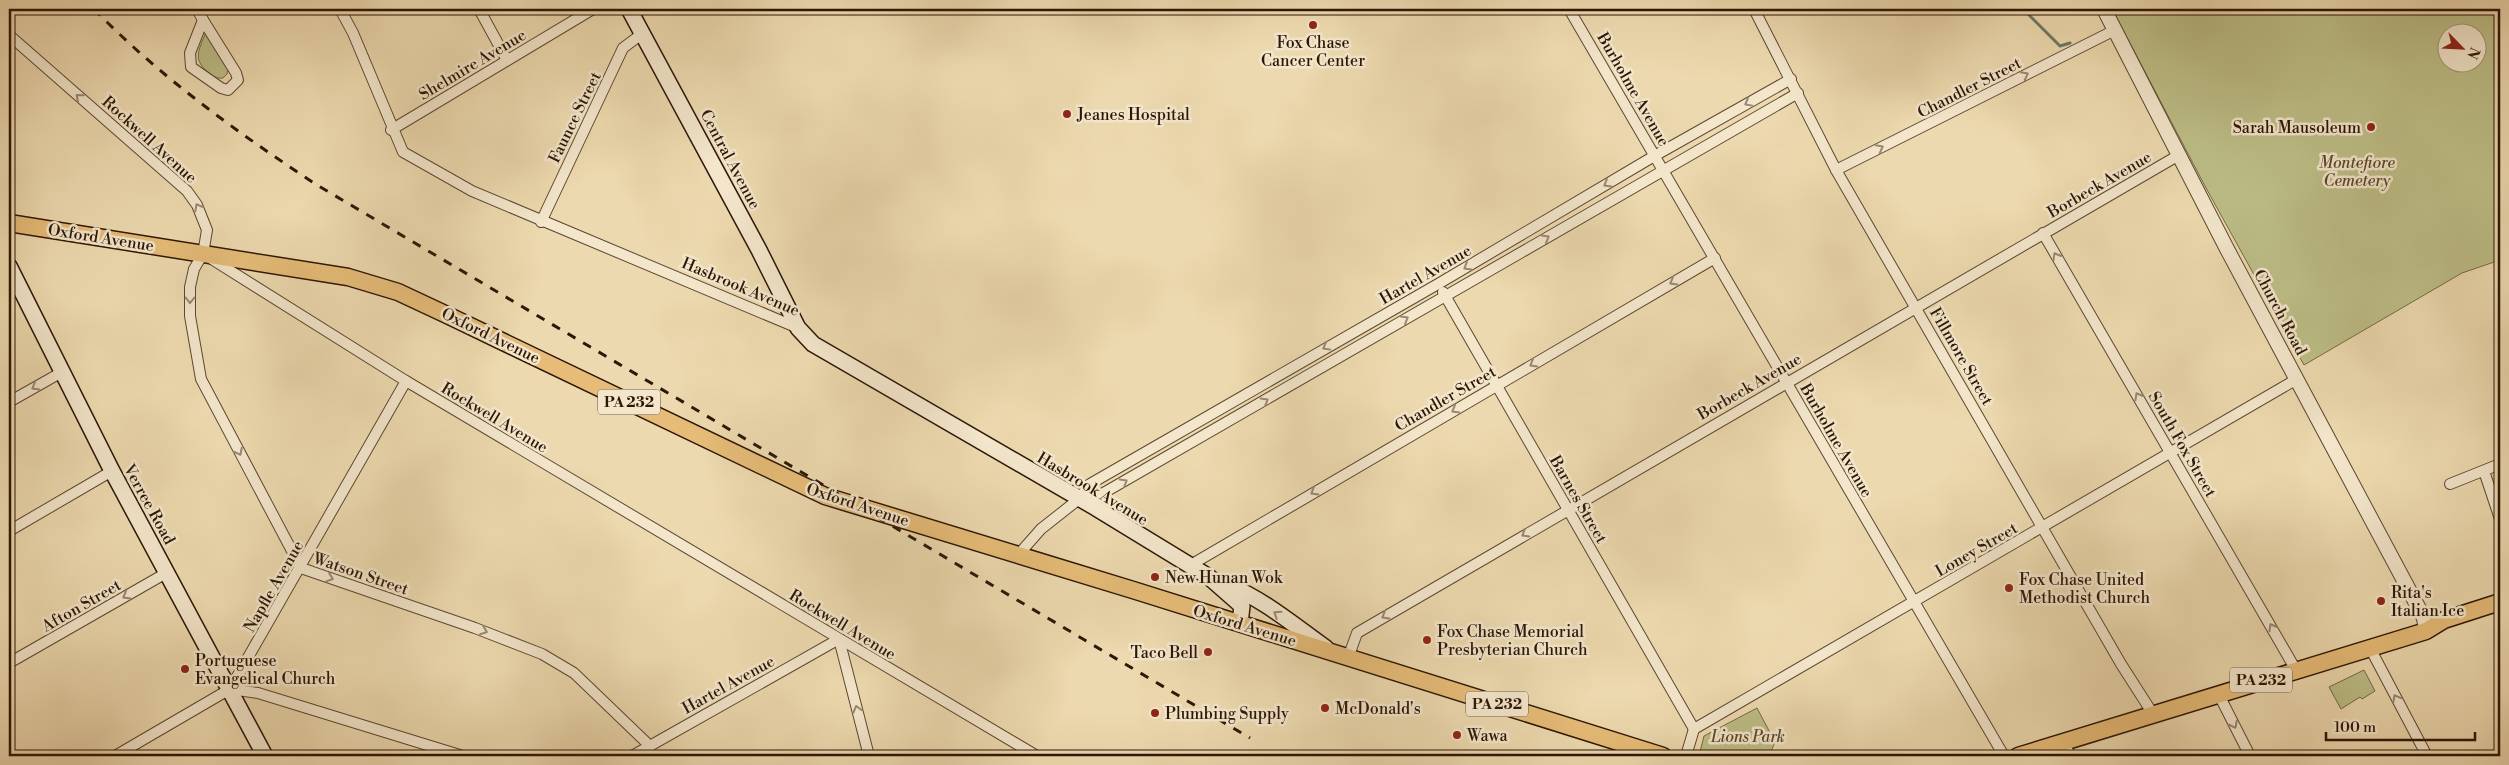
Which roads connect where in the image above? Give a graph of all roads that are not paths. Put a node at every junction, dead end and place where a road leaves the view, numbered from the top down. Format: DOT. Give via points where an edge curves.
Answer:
graph roads {
  1 [pos="197,9"];
  2 [pos="340,9"];
  3 [pos="479,9"];
  4 [pos="593,9"];
  5 [pos="629,9"];
  6 [pos="1570,9"];
  7 [pos="1754,9"];
  8 [pos="2104,9"];
  9 [pos="203,20"];
  10 [pos="2115,30"];
  11 [pos="643,32"];
  12 [pos="9,35"];
  13 [pos="507,60"];
  14 [pos="1791,79"];
  15 [pos="1798,93"];
  16 [pos="392,130"];
  17 [pos="1656,155"];
  18 [pos="2179,155"];
  19 [pos="1664,170"];
  20 [pos="1836,170"];
  21 [pos="541,222"];
  22 [pos="12,227"];
  23 [pos="2043,233"];
  24 [pos="203,254"];
  25 [pos="1716,258"];
  26 [pos="9,266"];
  27 [pos="1438,284"];
  28 [pos="1445,296"];
  29 [pos="1918,309"];
  30 [pos="798,328"];
  31 [pos="62,372"];
  32 [pos="2297,379"];
  33 [pos="406,381"];
  34 [pos="1787,382"];
  35 [pos="1497,385"];
  36 [pos="9,402"];
  37 [pos="2171,453"];
  38 [pos="2500,464"];
  39 [pos="112,471"];
  40 [pos="2484,471"];
  41 [pos="2450,484"];
  42 [pos="1079,499"];
  43 [pos="1567,509"];
  44 [pos="2500,519"];
  45 [pos="2044,527"];
  46 [pos="9,531"];
  47 [pos="1019,554"];
  48 [pos="1189,566"];
  49 [pos="301,568"];
  50 [pos="168,572"];
  51 [pos="1209,577"];
  52 [pos="1913,602"];
  53 [pos="2500,602"];
  54 [pos="2500,612"];
  55 [pos="1240,623"];
  56 [pos="2426,631"];
  57 [pos="839,639"];
  58 [pos="2370,648"];
  59 [pos="1331,652"];
  60 [pos="1348,658"];
  61 [pos="9,664"];
  62 [pos="2296,670"];
  63 [pos="230,689"];
  64 [pos="2218,693"];
  65 [pos="2152,714"];
  66 [pos="1694,729"];
  67 [pos="650,746"];
  68 [pos="2067,750"];
  69 [pos="115,756"];
  70 [pos="265,756"];
  71 [pos="463,756"];
  72 [pos="632,756"];
  73 [pos="869,756"];
  74 [pos="1036,756"];
  75 [pos="1663,756"];
  76 [pos="1686,756"];
  77 [pos="2004,756"];
  78 [pos="2018,756"];
  79 [pos="2250,756"];
  80 [pos="2427,756"];
  1 -- 9 [label="street"];
  2 -- 16 [label="street, Hasbrook Avenue"];
  3 -- 13 [label="street"];
  4 -- 13 [label="street, Shelmire Avenue"];
  5 -- 11 [label="main road, Central Avenue"];
  6 -- 17 [label="street, Burholme Avenue"];
  7 -- 14 [label="street, Fillmore Street"];
  8 -- 10 [label="street, Church Road"];
  9 -- 9 [label="street" via="190,53 191,67 228,90 238,80 236,73"];
  10 -- 18 [label="street, Church Road"];
  20 -- 10 [label="street, Chandler Street, one-way"];
  11 -- 21 [label="street, Faunce Street" via="624,48"];
  11 -- 30 [label="main road, Central Avenue"];
  24 -- 12 [label="street, Rockwell Avenue, one-way" via="205,225 187,191"];
  13 -- 16 [label="street, Shelmire Avenue"];
  14 -- 15 [label="street, Fillmore Street"];
  14 -- 17 [label="street, Hartel Avenue, one-way"];
  15 -- 19 [label="street, Hartel Avenue"];
  15 -- 20 [label="street, Fillmore Street"];
  16 -- 21 [label="street, Hasbrook Avenue" via="402,152 426,167"];
  17 -- 19 [label="street, Burholme Avenue"];
  17 -- 27 [label="street, Hartel Avenue, one-way"];
  18 -- 23 [label="street, Borbeck Avenue"];
  18 -- 32 [label="street, Church Road"];
  19 -- 25 [label="street, Burholme Avenue"];
  28 -- 19 [label="street, Hartel Avenue, one-way"];
  20 -- 29 [label="street, Fillmore Street"];
  21 -- 30 [label="street, Hasbrook Avenue"];
  22 -- 24 [label="main road, Oxford Avenue / PA 232"];
  23 -- 29 [label="street, Borbeck Avenue"];
  37 -- 23 [label="street, South Fox Street, one-way"];
  24 -- 33 [label="street, Rockwell Avenue"];
  24 -- 47 [label="main road, Oxford Avenue / PA 232" via="348,277 398,292 824,496"];
  24 -- 49 [label="street, Watson Street, one-way" via="194,269 190,287 190,316 201,378"];
  25 -- 34 [label="street, Burholme Avenue"];
  25 -- 35 [label="street, Chandler Street, one-way"];
  26 -- 31 [label="main road, Verree Road"];
  27 -- 28 [label="street, Barnes Street"];
  27 -- 42 [label="street, Hartel Avenue, one-way" via="1090,484"];
  28 -- 35 [label="street, Barnes Street"];
  42 -- 28 [label="street, Hartel Avenue, one-way" via="1100,496"];
  29 -- 34 [label="street, Borbeck Avenue"];
  29 -- 45 [label="street, Fillmore Street"];
  30 -- 42 [label="main road, Hasbrook Avenue" via="813,344"];
  31 -- 36 [label="street, one-way"];
  31 -- 39 [label="main road, Verree Road"];
  32 -- 37 [label="street, Loney Street"];
  32 -- 56 [label="street, Church Road" via="2424,618"];
  33 -- 49 [label="street, Napfle Avenue"];
  33 -- 57 [label="street, Rockwell Avenue"];
  34 -- 43 [label="street, Borbeck Avenue"];
  34 -- 52 [label="street, Burholme Avenue"];
  35 -- 43 [label="street, Barnes Street"];
  35 -- 48 [label="street, Chandler Street, one-way"];
  37 -- 45 [label="street, Loney Street"];
  62 -- 37 [label="street, South Fox Street, one-way"];
  38 -- 40 [label="street"];
  39 -- 46 [label="street"];
  39 -- 50 [label="main road, Verree Road"];
  40 -- 41 [label="street"];
  40 -- 44 [label="street"];
  42 -- 47 [label="street, Hartel Avenue" via="1041,529"];
  42 -- 48 [label="main road, Hasbrook Avenue"];
  43 -- 60 [label="street, Borbeck Avenue, one-way" via="1357,633"];
  43 -- 66 [label="street, Barnes Street"];
  45 -- 52 [label="street, Loney Street"];
  45 -- 65 [label="street, Fillmore Street"];
  47 -- 55 [label="main road, Oxford Avenue / PA 232"];
  48 -- 51 [label="main road, Hasbrook Avenue"];
  49 -- 63 [label="street, Napfle Avenue"];
  49 -- 67 [label="street, Watson Street, one-way" via="542,654 574,673"];
  50 -- 61 [label="street, Afton Street, one-way"];
  50 -- 63 [label="main road, Verree Road"];
  51 -- 55 [label="main road, Hasbrook Avenue" via="1240,603"];
  59 -- 51 [label="main road, Hasbrook Avenue, one-way" via="1239,590"];
  52 -- 66 [label="street, Loney Street"];
  52 -- 77 [label="street, Burholme Avenue"];
  53 -- 56 [label="main road, PA 232" via="2444,620"];
  54 -- 56 [label="main road, PA 232" via="2444,631"];
  55 -- 59 [label="main road, Oxford Avenue / PA 232"];
  56 -- 58 [label="main road, PA 232"];
  57 -- 67 [label="street, Hartel Avenue"];
  73 -- 57 [label="street, one-way"];
  57 -- 74 [label="street, Rockwell Avenue"];
  58 -- 62 [label="main road, PA 232"];
  80 -- 58 [label="street, one-way"];
  59 -- 60 [label="main road, Oxford Avenue / PA 232"];
  60 -- 75 [label="main road, Oxford Avenue / PA 232"];
  62 -- 64 [label="main road, PA 232"];
  63 -- 69 [label="street, Napfle Avenue"];
  63 -- 70 [label="main road, Verree Road"];
  63 -- 71 [label="street" via="258,693"];
  64 -- 65 [label="main road, PA 232"];
  64 -- 79 [label="street, one-way"];
  65 -- 68 [label="main road, PA 232"];
  66 -- 76 [label="street"];
  67 -- 72 [label="street, Hartel Avenue"];
  68 -- 78 [label="main road, PA 232"];
}
